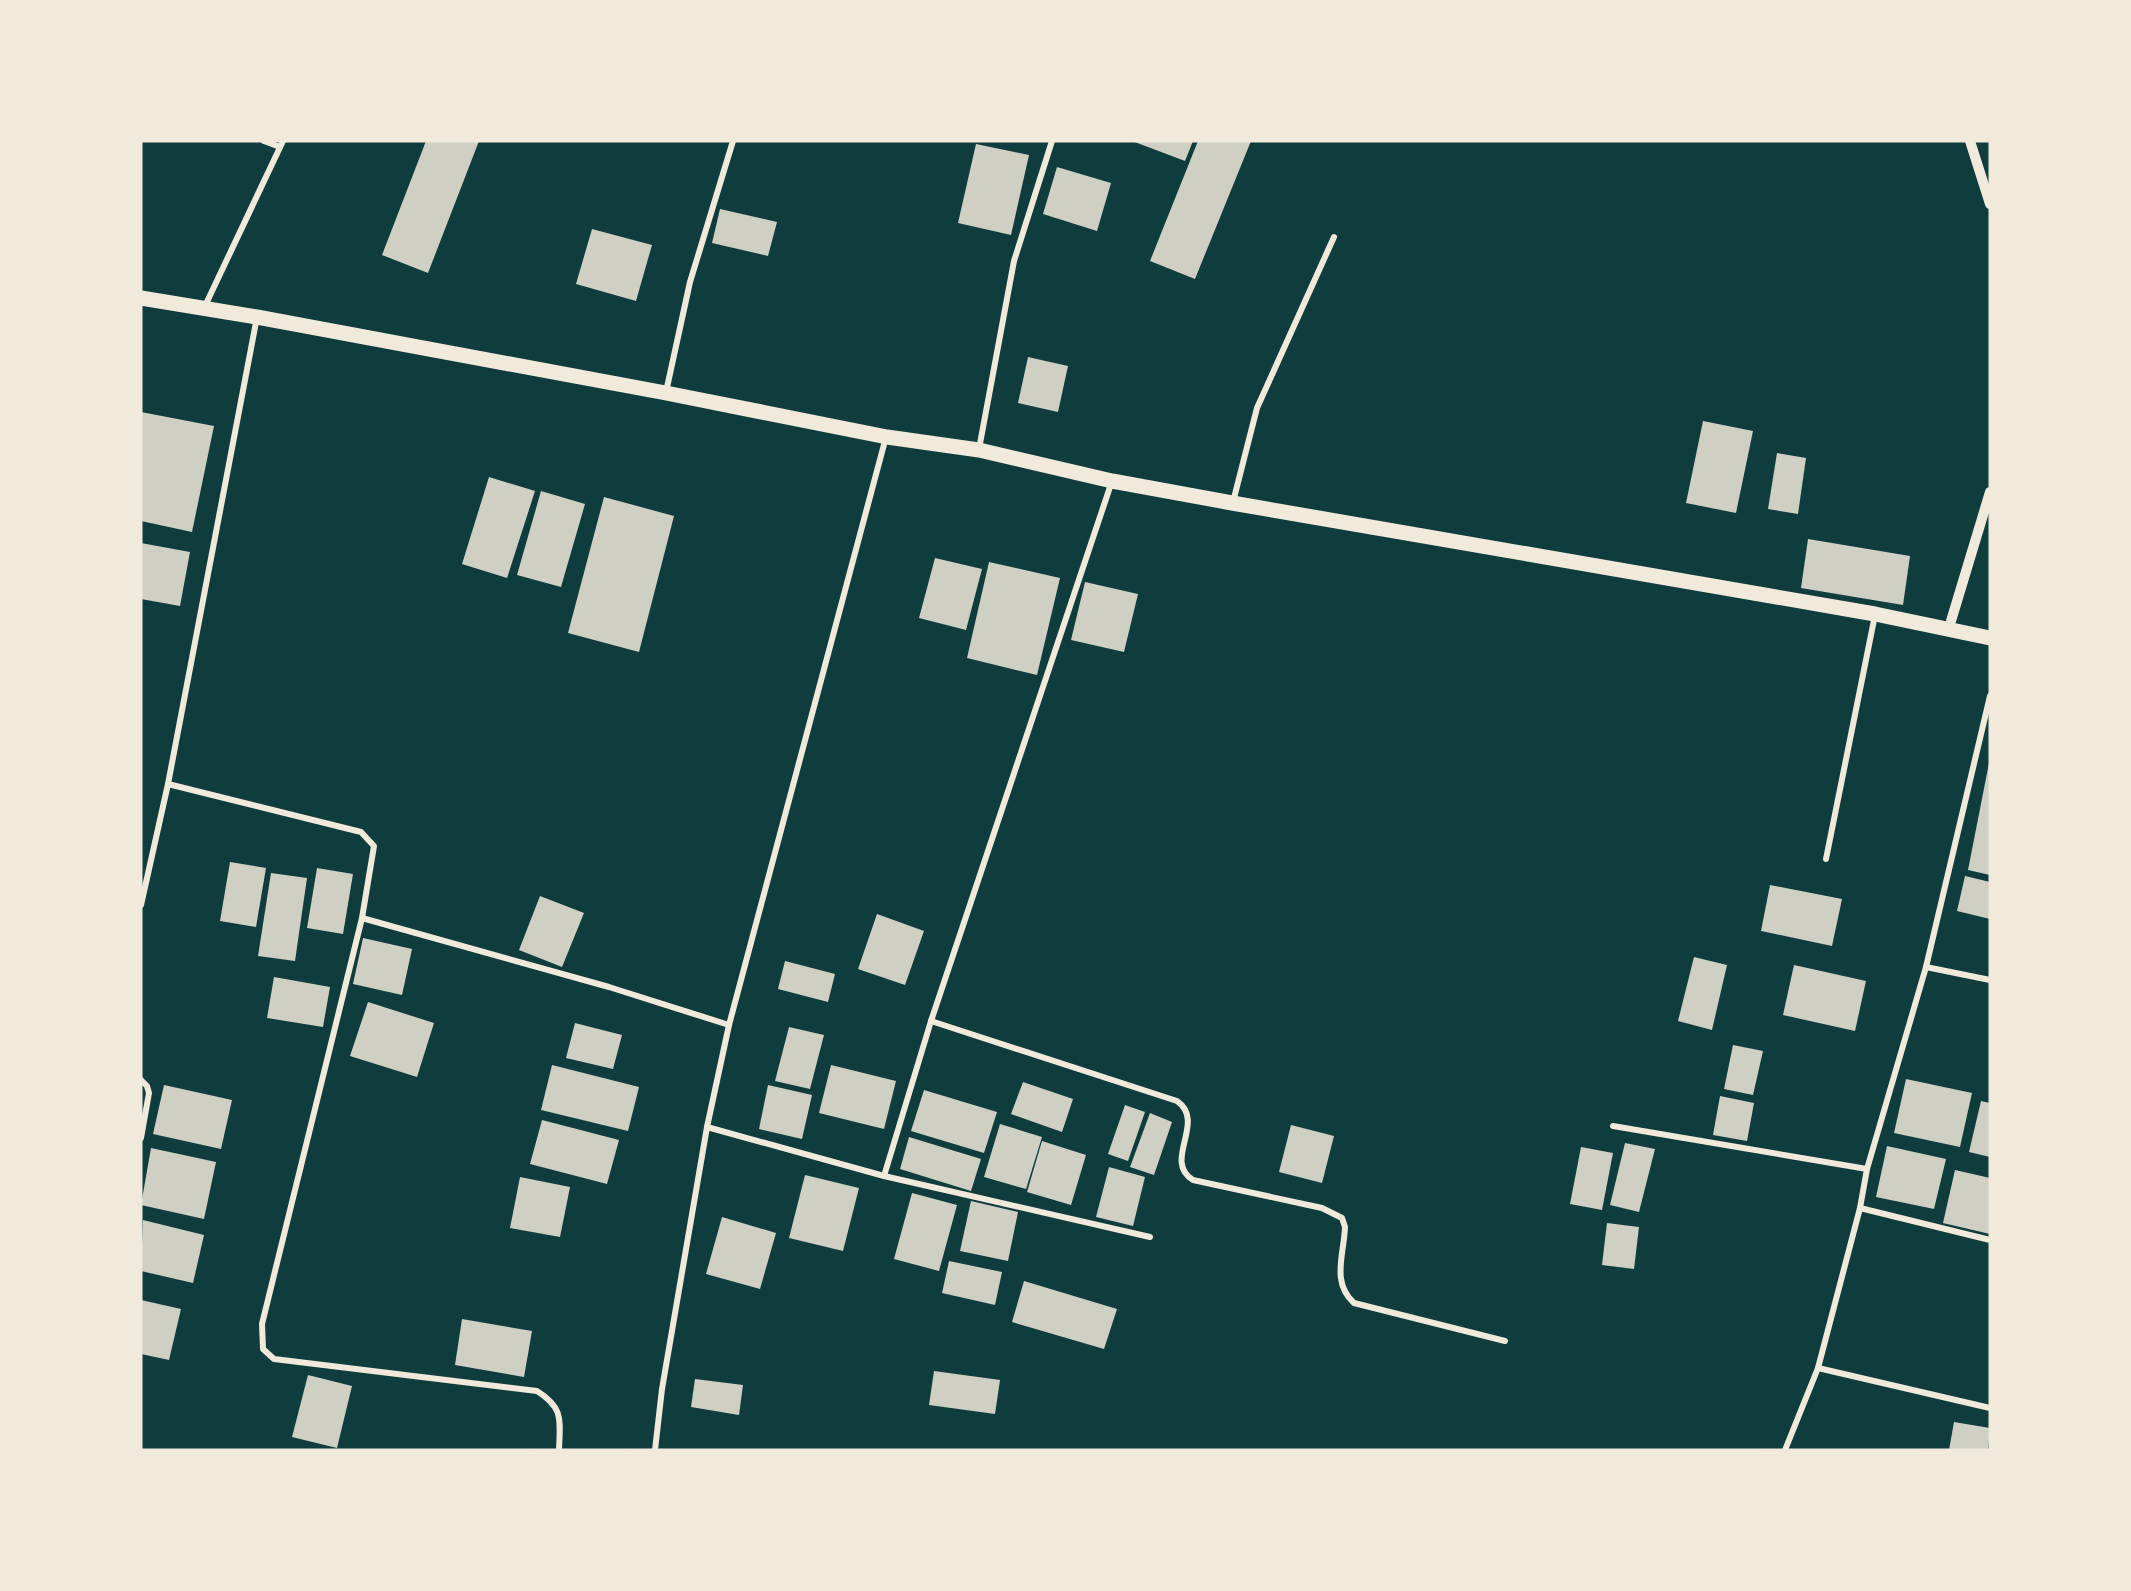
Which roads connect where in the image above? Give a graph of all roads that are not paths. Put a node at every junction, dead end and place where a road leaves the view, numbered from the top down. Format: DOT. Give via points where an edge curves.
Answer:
graph roads {
  1 [pos="264,141"];
  2 [pos="733,141"];
  3 [pos="1052,141"];
  4 [pos="1970,141"];
  5 [pos="282,144"];
  6 [pos="1988,192"];
  7 [pos="1990,204"];
  8 [pos="1334,237"];
  9 [pos="141,298"];
  10 [pos="204,309"];
  11 [pos="257,317"];
  12 [pos="666,393"];
  13 [pos="887,437"];
  14 [pos="979,450"];
  15 [pos="1112,481"];
  16 [pos="1990,492"];
  17 [pos="1232,503"];
  18 [pos="1875,614"];
  19 [pos="1948,631"];
  20 [pos="1990,638"];
  21 [pos="1990,696"];
  22 [pos="168,784"];
  23 [pos="1826,859"];
  24 [pos="141,905"];
  25 [pos="362,918"];
  26 [pos="1926,967"];
  27 [pos="1990,980"];
  28 [pos="931,1021"];
  29 [pos="729,1025"];
  30 [pos="141,1080"];
  31 [pos="1613,1126"];
  32 [pos="707,1127"];
  33 [pos="141,1138"];
  34 [pos="1867,1169"];
  35 [pos="884,1176"];
  36 [pos="1860,1208"];
  37 [pos="1149,1237"];
  38 [pos="1990,1240"];
  39 [pos="1504,1341"];
  40 [pos="1818,1368"];
  41 [pos="1990,1408"];
  42 [pos="559,1450"];
  43 [pos="656,1450"];
  44 [pos="1785,1450"];
  1 -- 5 [label="street"];
  2 -- 12 [label="street" via="690,282"];
  3 -- 14 [label="street" via="1014,261"];
  4 -- 6 [label="street"];
  5 -- 10 [label="street"];
  6 -- 7 [label="street"];
  8 -- 17 [label="street" via="1257,408"];
  9 -- 10 [label="main road"];
  10 -- 11 [label="main road"];
  11 -- 12 [label="main road"];
  11 -- 22 [label="street"];
  12 -- 13 [label="main road"];
  13 -- 14 [label="main road"];
  13 -- 29 [label="street"];
  14 -- 15 [label="main road"];
  15 -- 17 [label="main road"];
  15 -- 28 [label="street"];
  16 -- 19 [label="street"];
  17 -- 18 [label="main road"];
  18 -- 19 [label="main road"];
  18 -- 23 [label="street"];
  19 -- 20 [label="main road"];
  21 -- 26 [label="street"];
  22 -- 24 [label="street"];
  22 -- 25 [label="street" via="361,832 374,846"];
  25 -- 29 [label="street" via="598,983"];
  25 -- 42 [label="street" via="262,1324 263,1349 274,1359 537,1391 555,1404 559,1412"];
  26 -- 27 [label="street"];
  26 -- 34 [label="street"];
  28 -- 35 [label="street"];
  28 -- 39 [label="street" via="1177,1101 1187,1112 1181,1163 1187,1176 1322,1208 1342,1218 1345,1227 1339,1283 1354,1303"];
  29 -- 32 [label="street"];
  30 -- 33 [label="street" via="149,1093"];
  31 -- 34 [label="street"];
  32 -- 35 [label="street"];
  32 -- 43 [label="street" via="662,1389"];
  34 -- 36 [label="street"];
  35 -- 37 [label="street"];
  36 -- 38 [label="street"];
  36 -- 40 [label="street"];
  40 -- 41 [label="street"];
  40 -- 44 [label="street"];
}
